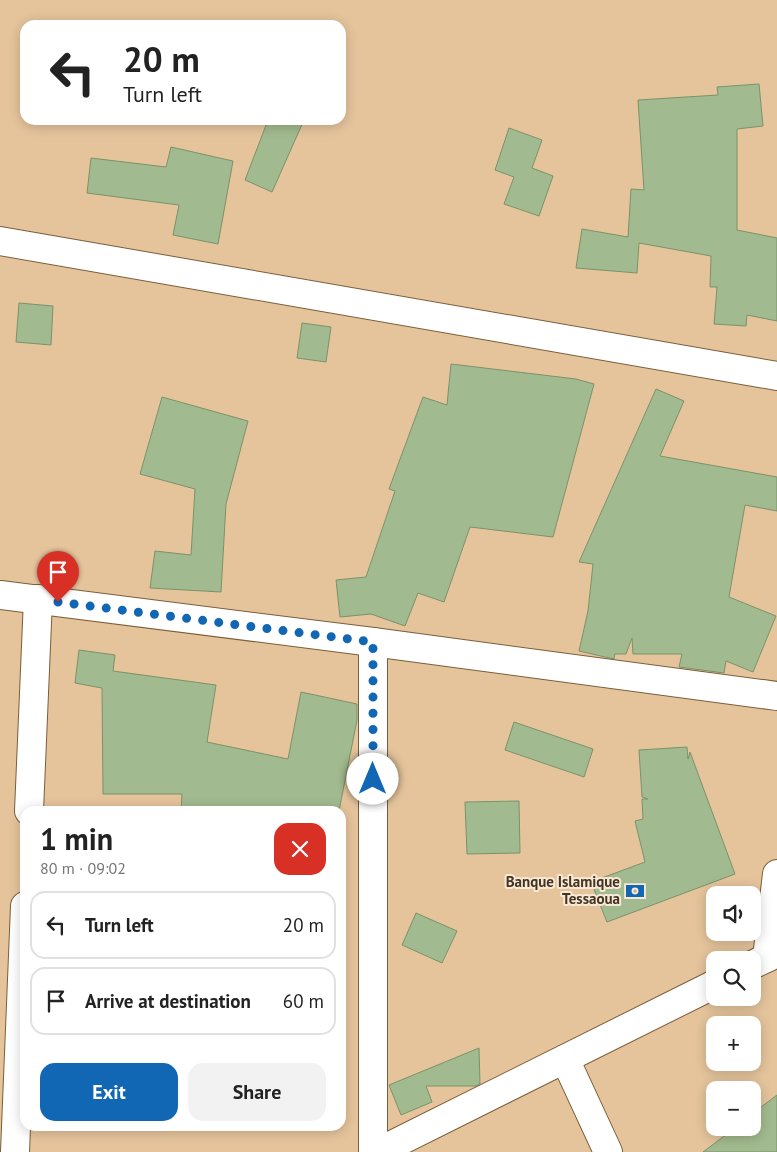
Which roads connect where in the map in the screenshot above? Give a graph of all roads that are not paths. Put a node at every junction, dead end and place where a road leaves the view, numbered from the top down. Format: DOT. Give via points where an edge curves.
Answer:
graph roads {
  1 [pos="0,241"];
  2 [pos="777,376"];
  3 [pos="0,595"];
  4 [pos="38,599"];
  5 [pos="373,642"];
  6 [pos="777,696"];
  7 [pos="29,806"];
  8 [pos="777,874"];
  9 [pos="765,959"];
  10 [pos="706,988"];
  11 [pos="20,1018"];
  12 [pos="565,1059"];
  13 [pos="14,1152"];
  14 [pos="373,1152"];
  15 [pos="378,1152"];
  16 [pos="608,1152"];
  1 -- 2 [label="main road"];
  3 -- 4 [label="main road"];
  4 -- 5 [label="main road"];
  4 -- 7 [label="main road"];
  5 -- 6 [label="main road"];
  5 -- 14 [label="main road"];
  8 -- 9 [label="main road"];
  10 -- 12 [label="main road"];
  11 -- 13 [label="main road"];
  12 -- 15 [label="main road"];
  12 -- 16 [label="main road"];
}
